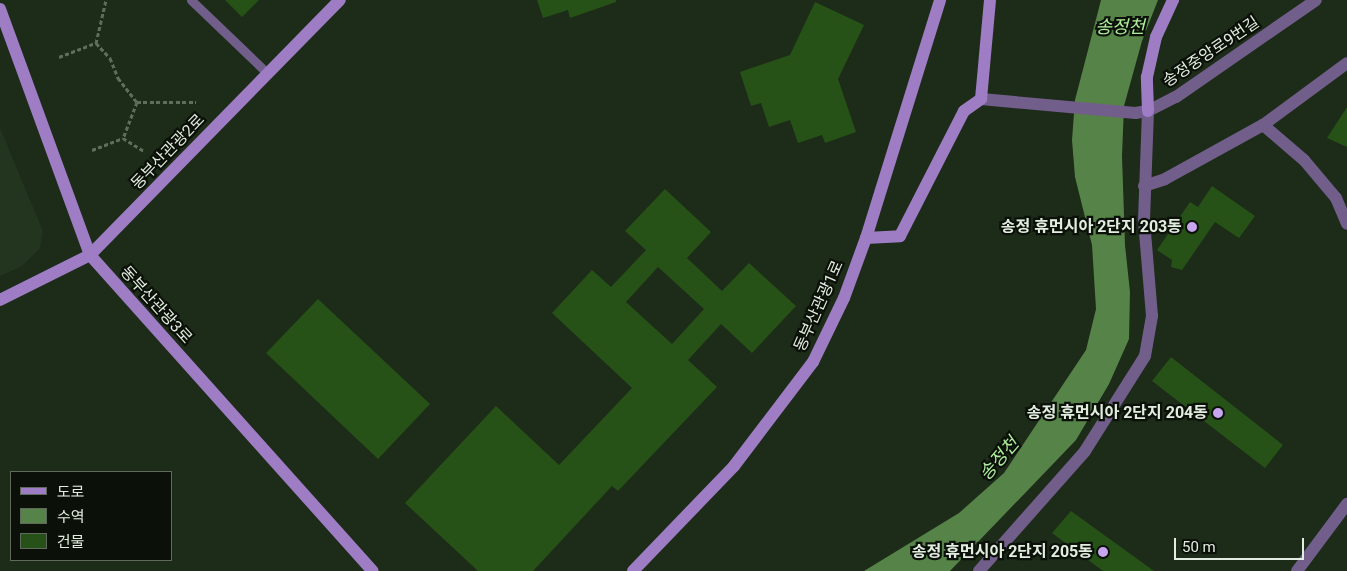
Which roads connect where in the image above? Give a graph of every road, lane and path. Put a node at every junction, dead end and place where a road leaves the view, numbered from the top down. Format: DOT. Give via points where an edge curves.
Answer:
graph roads {
  1 [pos="106,0"];
  2 [pos="191,0"];
  3 [pos="340,0"];
  4 [pos="940,0"];
  5 [pos="990,0"];
  6 [pos="1173,0"];
  7 [pos="1316,0"];
  8 [pos="0,9"];
  9 [pos="96,43"];
  10 [pos="59,57"];
  11 [pos="1347,63"];
  12 [pos="267,73"];
  13 [pos="981,99"];
  14 [pos="137,102"];
  15 [pos="196,102"];
  16 [pos="1141,112"];
  17 [pos="1263,125"];
  18 [pos="122,138"];
  19 [pos="92,150"];
  20 [pos="145,152"];
  21 [pos="1144,186"];
  22 [pos="1347,224"];
  23 [pos="866,238"];
  24 [pos="90,255"];
  25 [pos="0,300"];
  26 [pos="1347,504"];
  27 [pos="373,571"];
  28 [pos="633,571"];
  29 [pos="979,571"];
  30 [pos="1297,571"];
  1 -- 9 [label="path"];
  2 -- 12 [label="lane"];
  3 -- 12 [label="street, 동부산관광2로"];
  4 -- 23 [label="street, 동부산관광1로"];
  5 -- 13 [label="street"];
  6 -- 16 [label="street" via="1154,45"];
  7 -- 16 [label="street, 송정중앙로9번길" via="1176,97"];
  8 -- 24 [label="street, 동부산관광3로"];
  9 -- 10 [label="path"];
  9 -- 14 [label="path" via="110,58 118,78"];
  11 -- 17 [label="street"];
  12 -- 24 [label="street, 동부산관광2로"];
  13 -- 16 [label="street"];
  13 -- 23 [label="street" via="964,111 900,236"];
  14 -- 15 [label="path"];
  14 -- 18 [label="path"];
  16 -- 21 [label="street"];
  17 -- 21 [label="street"];
  17 -- 22 [label="street" via="1304,160 1336,198"];
  18 -- 19 [label="path"];
  18 -- 20 [label="path"];
  21 -- 29 [label="street" via="1152,316 1145,356 1085,451"];
  23 -- 28 [label="street, 동부산관광1로" via="844,298 813,362 734,466"];
  24 -- 25 [label="street, 동부산관광2로"];
  24 -- 27 [label="street, 동부산관광3로"];
  26 -- 30 [label="street"];
}
